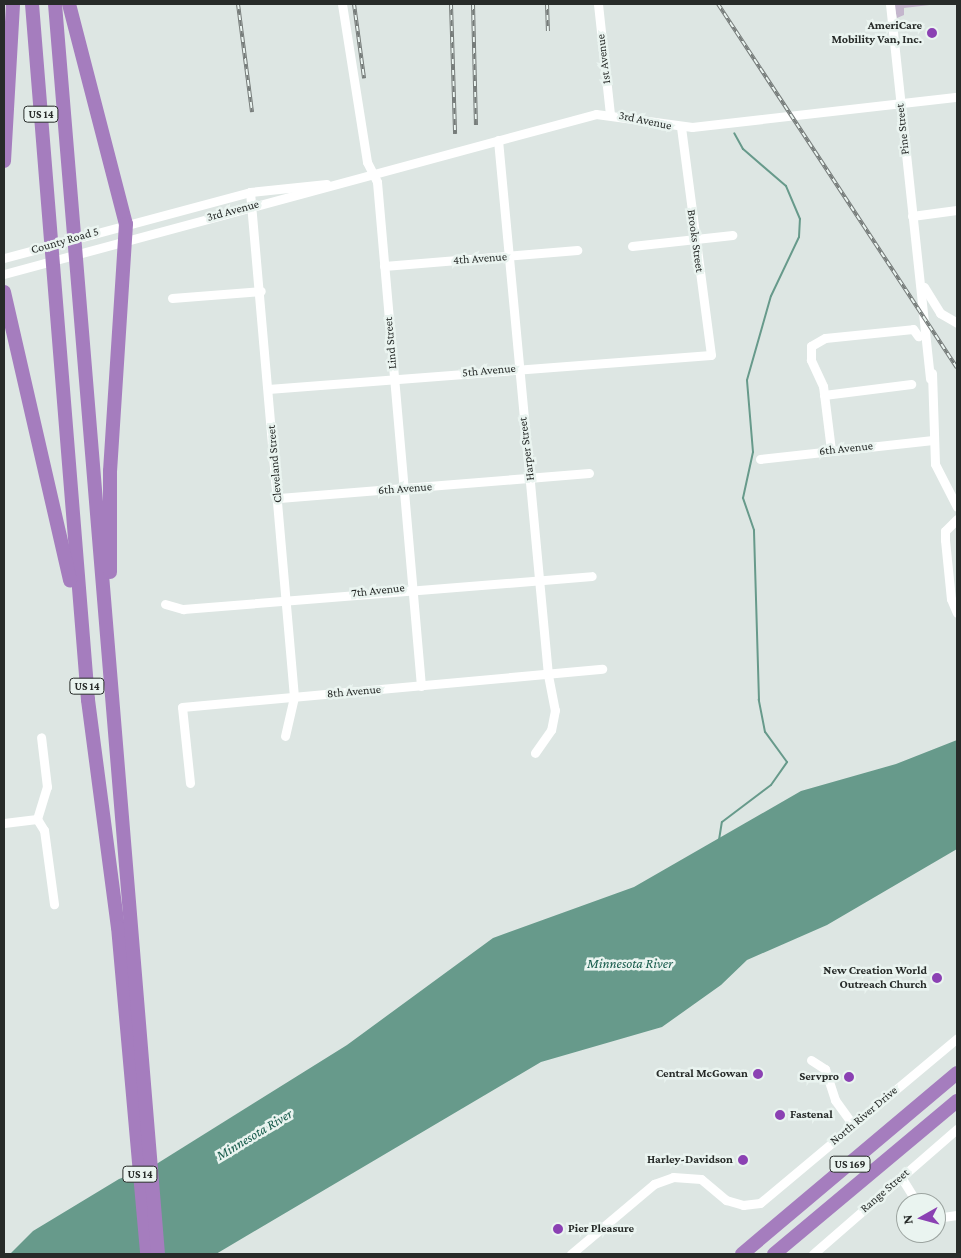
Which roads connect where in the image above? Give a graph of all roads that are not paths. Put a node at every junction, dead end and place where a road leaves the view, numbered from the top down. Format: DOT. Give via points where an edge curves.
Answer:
graph roads {
  1 [pos="13,4"];
  2 [pos="32,4"];
  3 [pos="55,4"];
  4 [pos="69,4"];
  5 [pos="342,4"];
  6 [pos="598,4"];
  7 [pos="890,4"];
  8 [pos="957,98"];
  9 [pos="900,104"];
  10 [pos="610,114"];
  11 [pos="681,128"];
  12 [pos="498,140"];
  13 [pos="4,161"];
  14 [pos="372,173"];
  15 [pos="340,182"];
  16 [pos="250,192"];
  17 [pos="252,206"];
  18 [pos="957,210"];
  19 [pos="912,216"];
  20 [pos="126,224"];
  21 [pos="732,234"];
  22 [pos="694,239"];
  23 [pos="126,241"];
  24 [pos="632,246"];
  25 [pos="577,250"];
  26 [pos="916,255"];
  27 [pos="508,257"];
  28 [pos="4,258"];
  29 [pos="384,266"];
  30 [pos="4,274"];
  31 [pos="924,288"];
  32 [pos="261,291"];
  33 [pos="4,292"];
  34 [pos="172,298"];
  35 [pos="957,323"];
  36 [pos="916,332"];
  37 [pos="711,355"];
  38 [pos="517,368"];
  39 [pos="394,379"];
  40 [pos="930,379"];
  41 [pos="911,384"];
  42 [pos="268,389"];
  43 [pos="824,395"];
  44 [pos="932,440"];
  45 [pos="831,450"];
  46 [pos="760,459"];
  47 [pos="589,473"];
  48 [pos="531,479"];
  49 [pos="404,489"];
  50 [pos="279,498"];
  51 [pos="957,507"];
  52 [pos="957,520"];
  53 [pos="592,576"];
  54 [pos="538,579"];
  55 [pos="412,587"];
  56 [pos="286,600"];
  57 [pos="165,604"];
  58 [pos="957,613"];
  59 [pos="108,653"];
  60 [pos="602,669"];
  61 [pos="548,675"];
  62 [pos="421,686"];
  63 [pos="294,697"];
  64 [pos="88,700"];
  65 [pos="285,736"];
  66 [pos="41,737"];
  67 [pos="536,753"];
  68 [pos="190,783"];
  69 [pos="37,819"];
  70 [pos="4,823"];
  71 [pos="54,904"];
  72 [pos="957,1038"];
  73 [pos="811,1060"];
  74 [pos="957,1073"];
  75 [pos="139,1090"];
  76 [pos="957,1101"];
  77 [pos="854,1125"];
  78 [pos="957,1129"];
  79 [pos="901,1177"];
  80 [pos="911,1193"];
  81 [pos="816,1253"];
  82 [pos="147,1254"];
  83 [pos="158,1254"];
  84 [pos="571,1254"];
  85 [pos="742,1254"];
  86 [pos="774,1254"];
  1 -- 13 [label="highway"];
  2 -- 64 [label="highway, US 14"];
  3 -- 59 [label="highway, US 14"];
  4 -- 20 [label="highway"];
  5 -- 14 [label="street, Lind Street" via="365,154"];
  6 -- 10 [label="street, 1st Avenue"];
  7 -- 9 [label="street, Pine Street"];
  8 -- 9 [label="street, 3rd Avenue"];
  9 -- 11 [label="street, 3rd Avenue"];
  9 -- 19 [label="street, Pine Street"];
  10 -- 11 [label="street, 3rd Avenue"];
  10 -- 12 [label="street, 3rd Avenue"];
  11 -- 22 [label="street, Brooks Street"];
  12 -- 14 [label="street, 3rd Avenue"];
  12 -- 27 [label="street, Harper Street"];
  14 -- 15 [label="street, 3rd Avenue"];
  14 -- 29 [label="street, Lind Street"];
  15 -- 16 [label="street, 3rd Avenue"];
  15 -- 17 [label="street, 3rd Avenue" via="310,194"];
  16 -- 17 [label="street, Cleveland Street"];
  16 -- 20 [label="street, 3rd Avenue"];
  17 -- 23 [label="street, 3rd Avenue"];
  17 -- 32 [label="street, Cleveland Street"];
  18 -- 19 [label="street"];
  19 -- 26 [label="street, Pine Street"];
  20 -- 23 [label="highway"];
  20 -- 28 [label="street, County Road 5"];
  21 -- 22 [label="street"];
  22 -- 24 [label="street"];
  22 -- 37 [label="street, Brooks Street"];
  23 -- 30 [label="street, County Road 5"];
  23 -- 59 [label="highway" via="110,471"];
  25 -- 27 [label="street, 4th Avenue"];
  26 -- 31 [label="street, Pine Street"];
  26 -- 40 [label="street, Pine Street"];
  27 -- 29 [label="street, 4th Avenue"];
  27 -- 38 [label="street, Harper Street"];
  29 -- 39 [label="street, Lind Street"];
  31 -- 35 [label="street" via="940,313"];
  31 -- 40 [label="street, Pine Street"];
  32 -- 34 [label="street"];
  32 -- 42 [label="street, Cleveland Street"];
  33 -- 64 [label="highway" via="70,582"];
  36 -- 43 [label="street" via="817,341 810,352"];
  37 -- 38 [label="street, 5th Avenue"];
  38 -- 39 [label="street, 5th Avenue"];
  38 -- 48 [label="street, Harper Street"];
  39 -- 42 [label="street, 5th Avenue"];
  39 -- 49 [label="street, Lind Street"];
  40 -- 44 [label="street, Pine Street"];
  41 -- 43 [label="street"];
  42 -- 50 [label="street, Cleveland Street"];
  43 -- 45 [label="street"];
  44 -- 45 [label="street, 6th Avenue"];
  44 -- 51 [label="street, Pine Street" via="935,464"];
  45 -- 46 [label="street, 6th Avenue"];
  47 -- 48 [label="street, 6th Avenue"];
  48 -- 49 [label="street, 6th Avenue"];
  48 -- 54 [label="street, Harper Street"];
  49 -- 50 [label="street, 6th Avenue"];
  49 -- 55 [label="street, Lind Street"];
  50 -- 56 [label="street, Cleveland Street"];
  52 -- 58 [label="street" via="945,531 945,540 951,599"];
  53 -- 54 [label="street, 7th Avenue"];
  54 -- 55 [label="street, 7th Avenue"];
  54 -- 61 [label="street, Harper Street"];
  55 -- 56 [label="street, 7th Avenue"];
  55 -- 62 [label="street, Lind Street"];
  56 -- 57 [label="street, 7th Avenue" via="183,609"];
  56 -- 63 [label="street, Cleveland Street"];
  59 -- 75 [label="highway, US 14"];
  60 -- 61 [label="street, 8th Avenue"];
  61 -- 62 [label="street, 8th Avenue"];
  61 -- 67 [label="street, Harper Street" via="555,710 551,730"];
  62 -- 63 [label="street, 8th Avenue"];
  63 -- 65 [label="street, Cleveland Street"];
  63 -- 68 [label="street, 8th Avenue" via="182,707"];
  64 -- 75 [label="highway, US 14"];
  66 -- 69 [label="street" via="46,786"];
  69 -- 70 [label="street"];
  69 -- 71 [label="street" via="44,830"];
  72 -- 77 [label="street, North River Drive"];
  73 -- 77 [label="street" via="825,1069 835,1100"];
  74 -- 85 [label="highway, US 169"];
  75 -- 82 [label="highway, US 14"];
  75 -- 83 [label="highway, US 14"];
  76 -- 86 [label="highway, US 169"];
  77 -- 84 [label="street, North River Drive" via="760,1203 743,1205 726,1200 701,1179 673,1177 654,1184"];
  78 -- 79 [label="street, Range Street"];
  79 -- 80 [label="street"];
  79 -- 81 [label="street, Range Street"];
}
